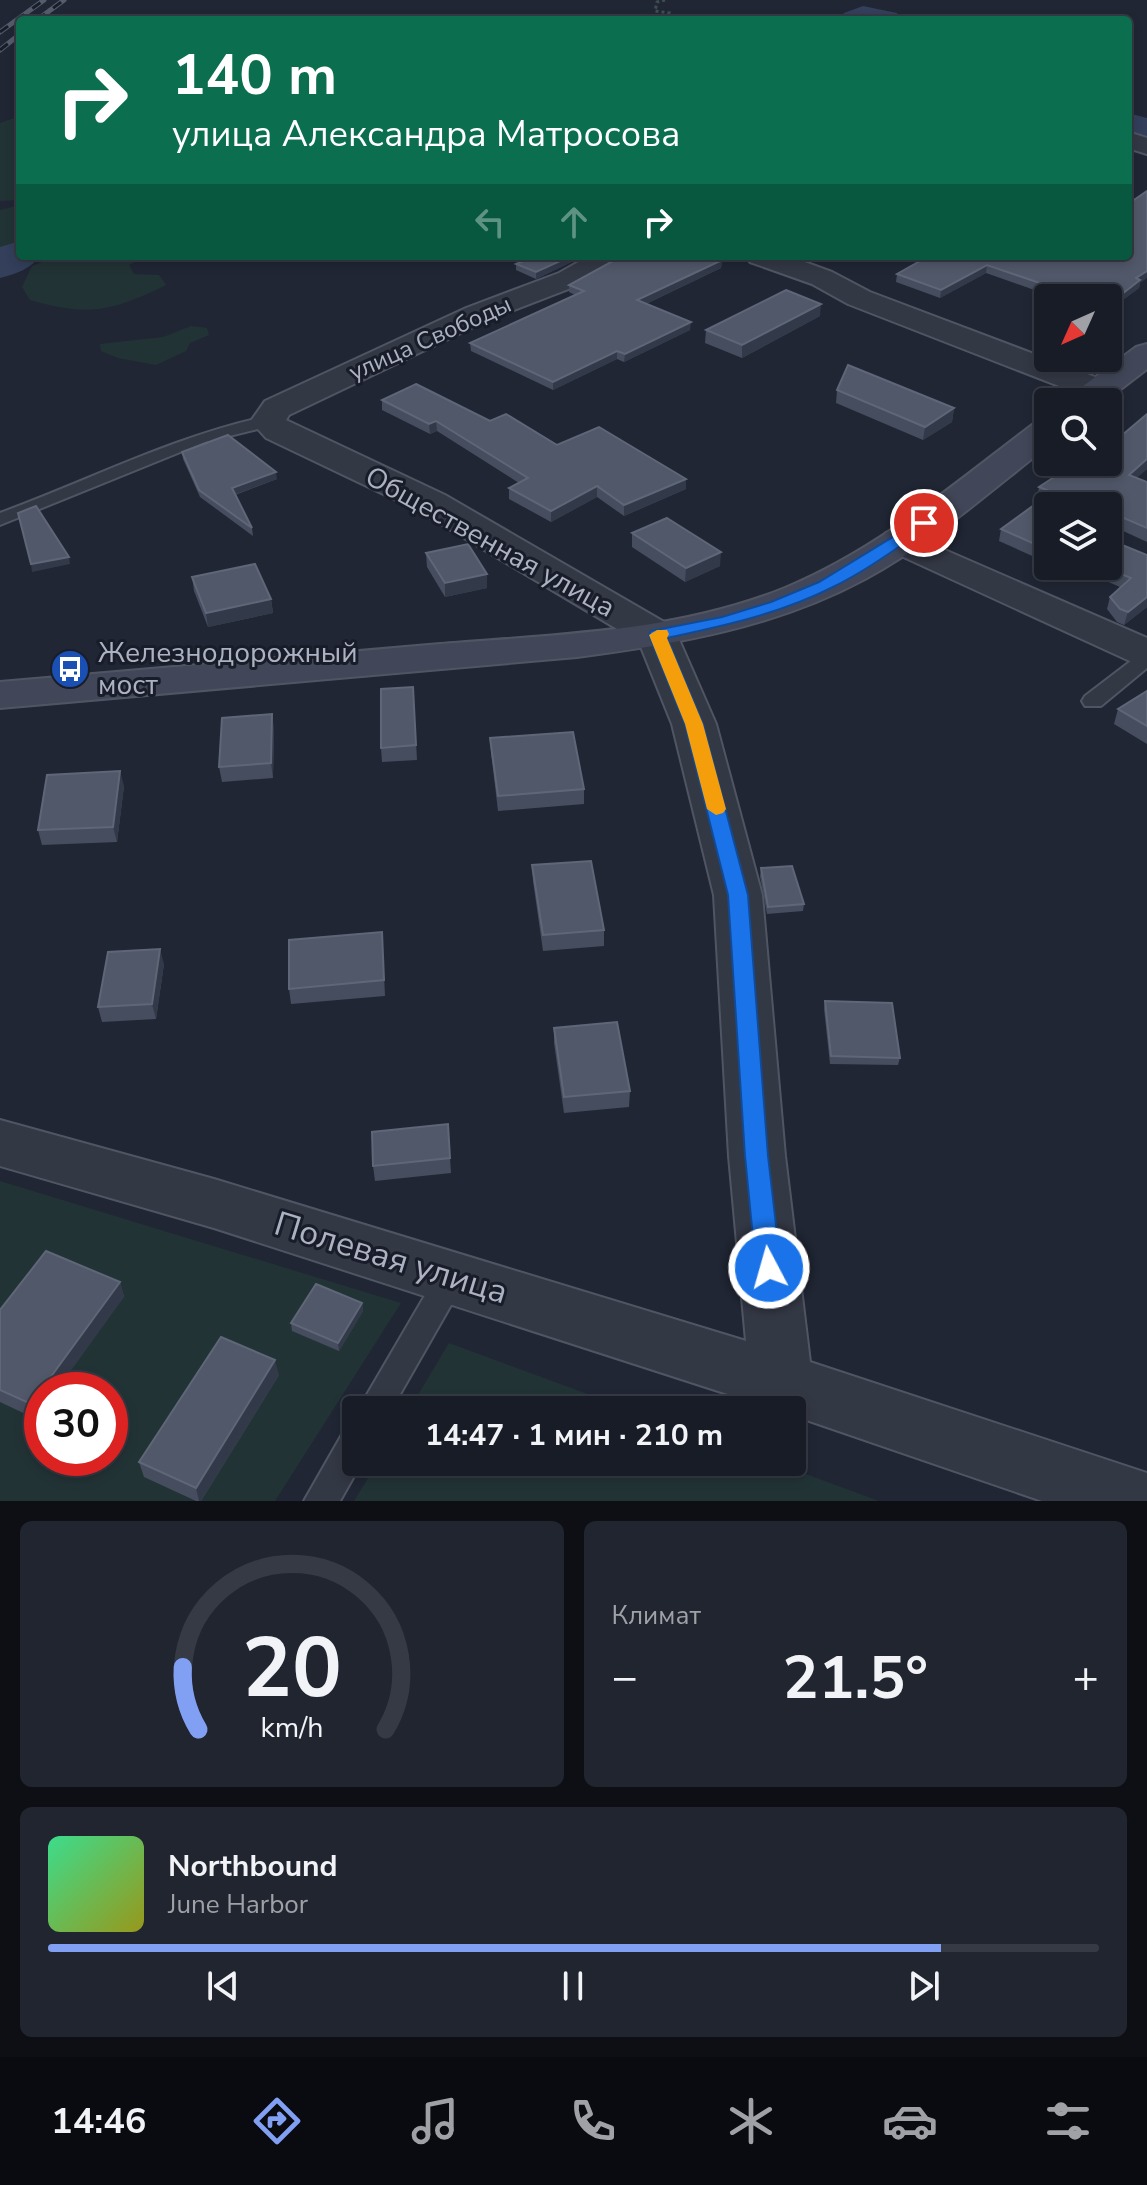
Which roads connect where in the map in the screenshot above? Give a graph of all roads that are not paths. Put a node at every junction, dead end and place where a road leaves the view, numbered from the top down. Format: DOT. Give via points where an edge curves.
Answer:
graph roads {
  1 [pos="603,260"];
  2 [pos="771,260"];
  3 [pos="1144,359"];
  4 [pos="1072,388"];
  5 [pos="1102,388"];
  6 [pos="273,426"];
  7 [pos="1034,440"];
  8 [pos="0,519"];
  9 [pos="899,541"];
  10 [pos="657,635"];
  11 [pos="1147,656"];
  12 [pos="0,695"];
  13 [pos="1093,701"];
  14 [pos="0,1143"];
  15 [pos="452,1276"];
  16 [pos="781,1380"];
  17 [pos="382,1396"];
  18 [pos="342,1466"];
  19 [pos="321,1501"];
  20 [pos="1135,1501"];
  1 -- 6 [label="street, улица Свободы" via="277,408"];
  2 -- 4 [label="street"];
  3 -- 5 [label="main road"];
  6 -- 8 [label="lane" via="195,440"];
  6 -- 10 [label="street, Общественная улица" via="432,503"];
  7 -- 9 [label="main road"];
  9 -- 10 [label="main road" via="825,585 777,605"];
  9 -- 11 [label="street"];
  10 -- 12 [label="main road"];
  10 -- 16 [label="street" via="694,724 738,895 757,1156"];
  11 -- 13 [label="lane"];
  14 -- 15 [label="street, Полевая улица"];
  15 -- 16 [label="street, Полевая улица"];
  15 -- 17 [label="lane"];
  16 -- 20 [label="street, Полевая улица"];
  18 -- 19 [label="lane"];
}
